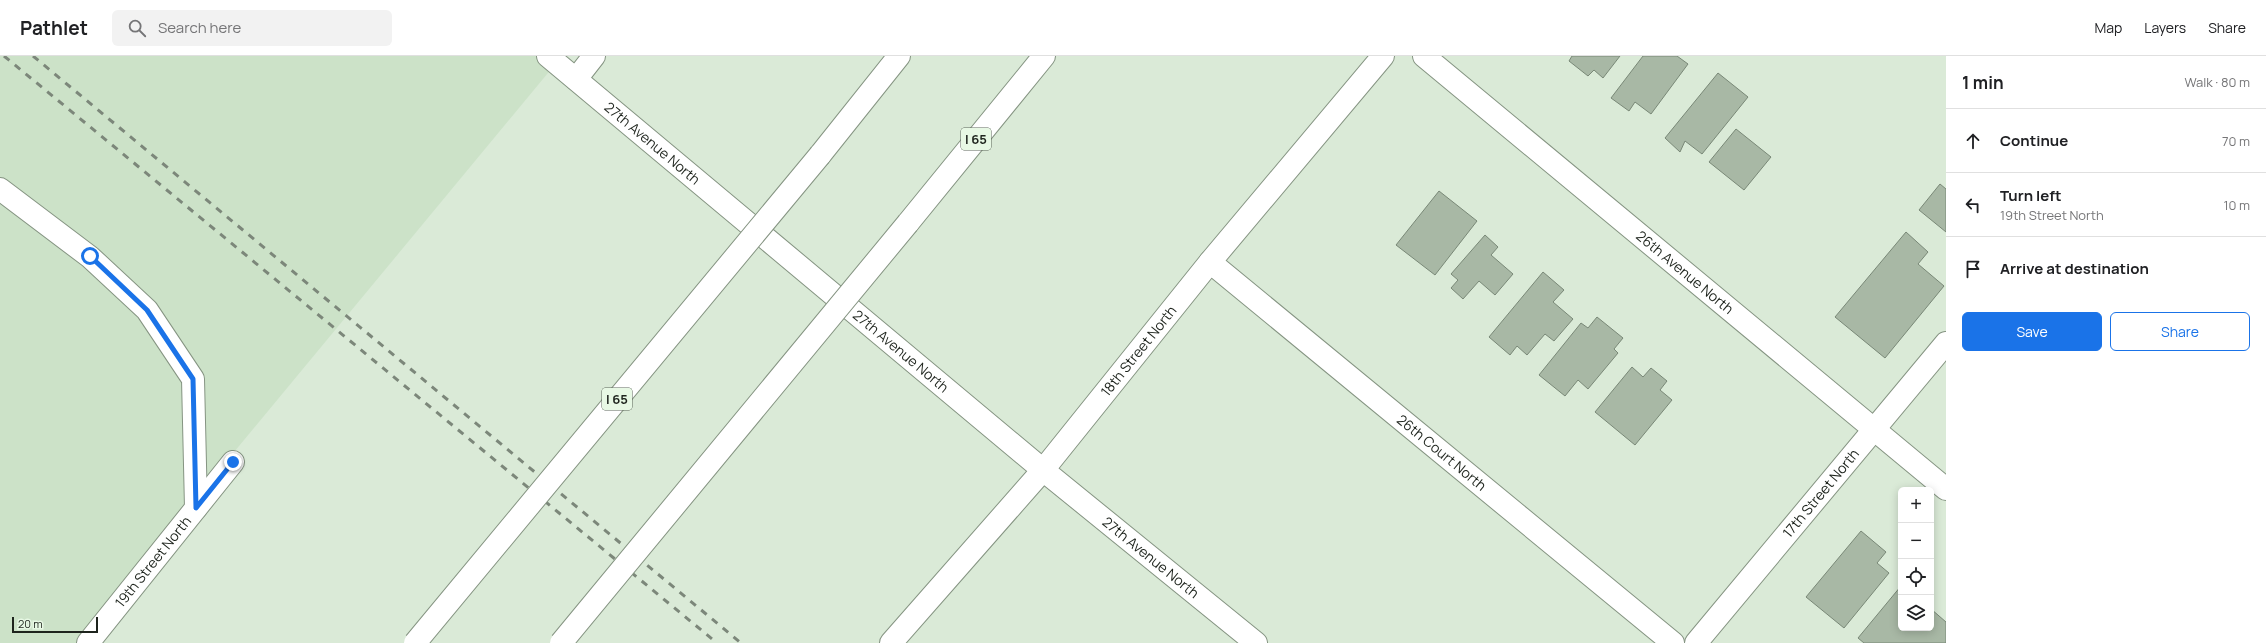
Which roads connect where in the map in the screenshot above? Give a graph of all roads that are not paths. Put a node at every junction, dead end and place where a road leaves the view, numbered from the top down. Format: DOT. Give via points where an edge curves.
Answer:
graph roads {
  1 [pos="548,56"];
  2 [pos="594,56"];
  3 [pos="899,56"];
  4 [pos="1044,56"];
  5 [pos="1383,56"];
  6 [pos="1424,56"];
  7 [pos="576,79"];
  8 [pos="0,189"];
  9 [pos="1210,262"];
  10 [pos="1946,343"];
  11 [pos="1874,429"];
  12 [pos="233,462"];
  13 [pos="1043,470"];
  14 [pos="1946,489"];
  15 [pos="196,508"];
  16 [pos="88,643"];
  17 [pos="415,643"];
  18 [pos="561,643"];
  19 [pos="891,643"];
  20 [pos="1256,643"];
  21 [pos="1673,643"];
  22 [pos="1696,643"];
  1 -- 7 [label="main road, 27th Avenue North"];
  2 -- 7 [label="main road"];
  3 -- 17 [label="main road, I 65, bridge" via="820,155"];
  4 -- 18 [label="main road, I 65, bridge"];
  5 -- 9 [label="main road, 18th Street North"];
  6 -- 11 [label="main road, 26th Avenue North"];
  7 -- 13 [label="main road, 27th Avenue North"];
  8 -- 15 [label="main road" via="90,256 147,310 193,379"];
  9 -- 13 [label="main road, 18th Street North"];
  9 -- 21 [label="main road, 26th Court North"];
  10 -- 11 [label="main road, 17th Street North"];
  11 -- 14 [label="main road, 26th Avenue North"];
  11 -- 22 [label="main road, 17th Street North"];
  12 -- 15 [label="main road, 19th Street North"];
  13 -- 19 [label="main road, 18th Street North"];
  13 -- 20 [label="main road, 27th Avenue North"];
  15 -- 16 [label="main road, 19th Street North"];
}
